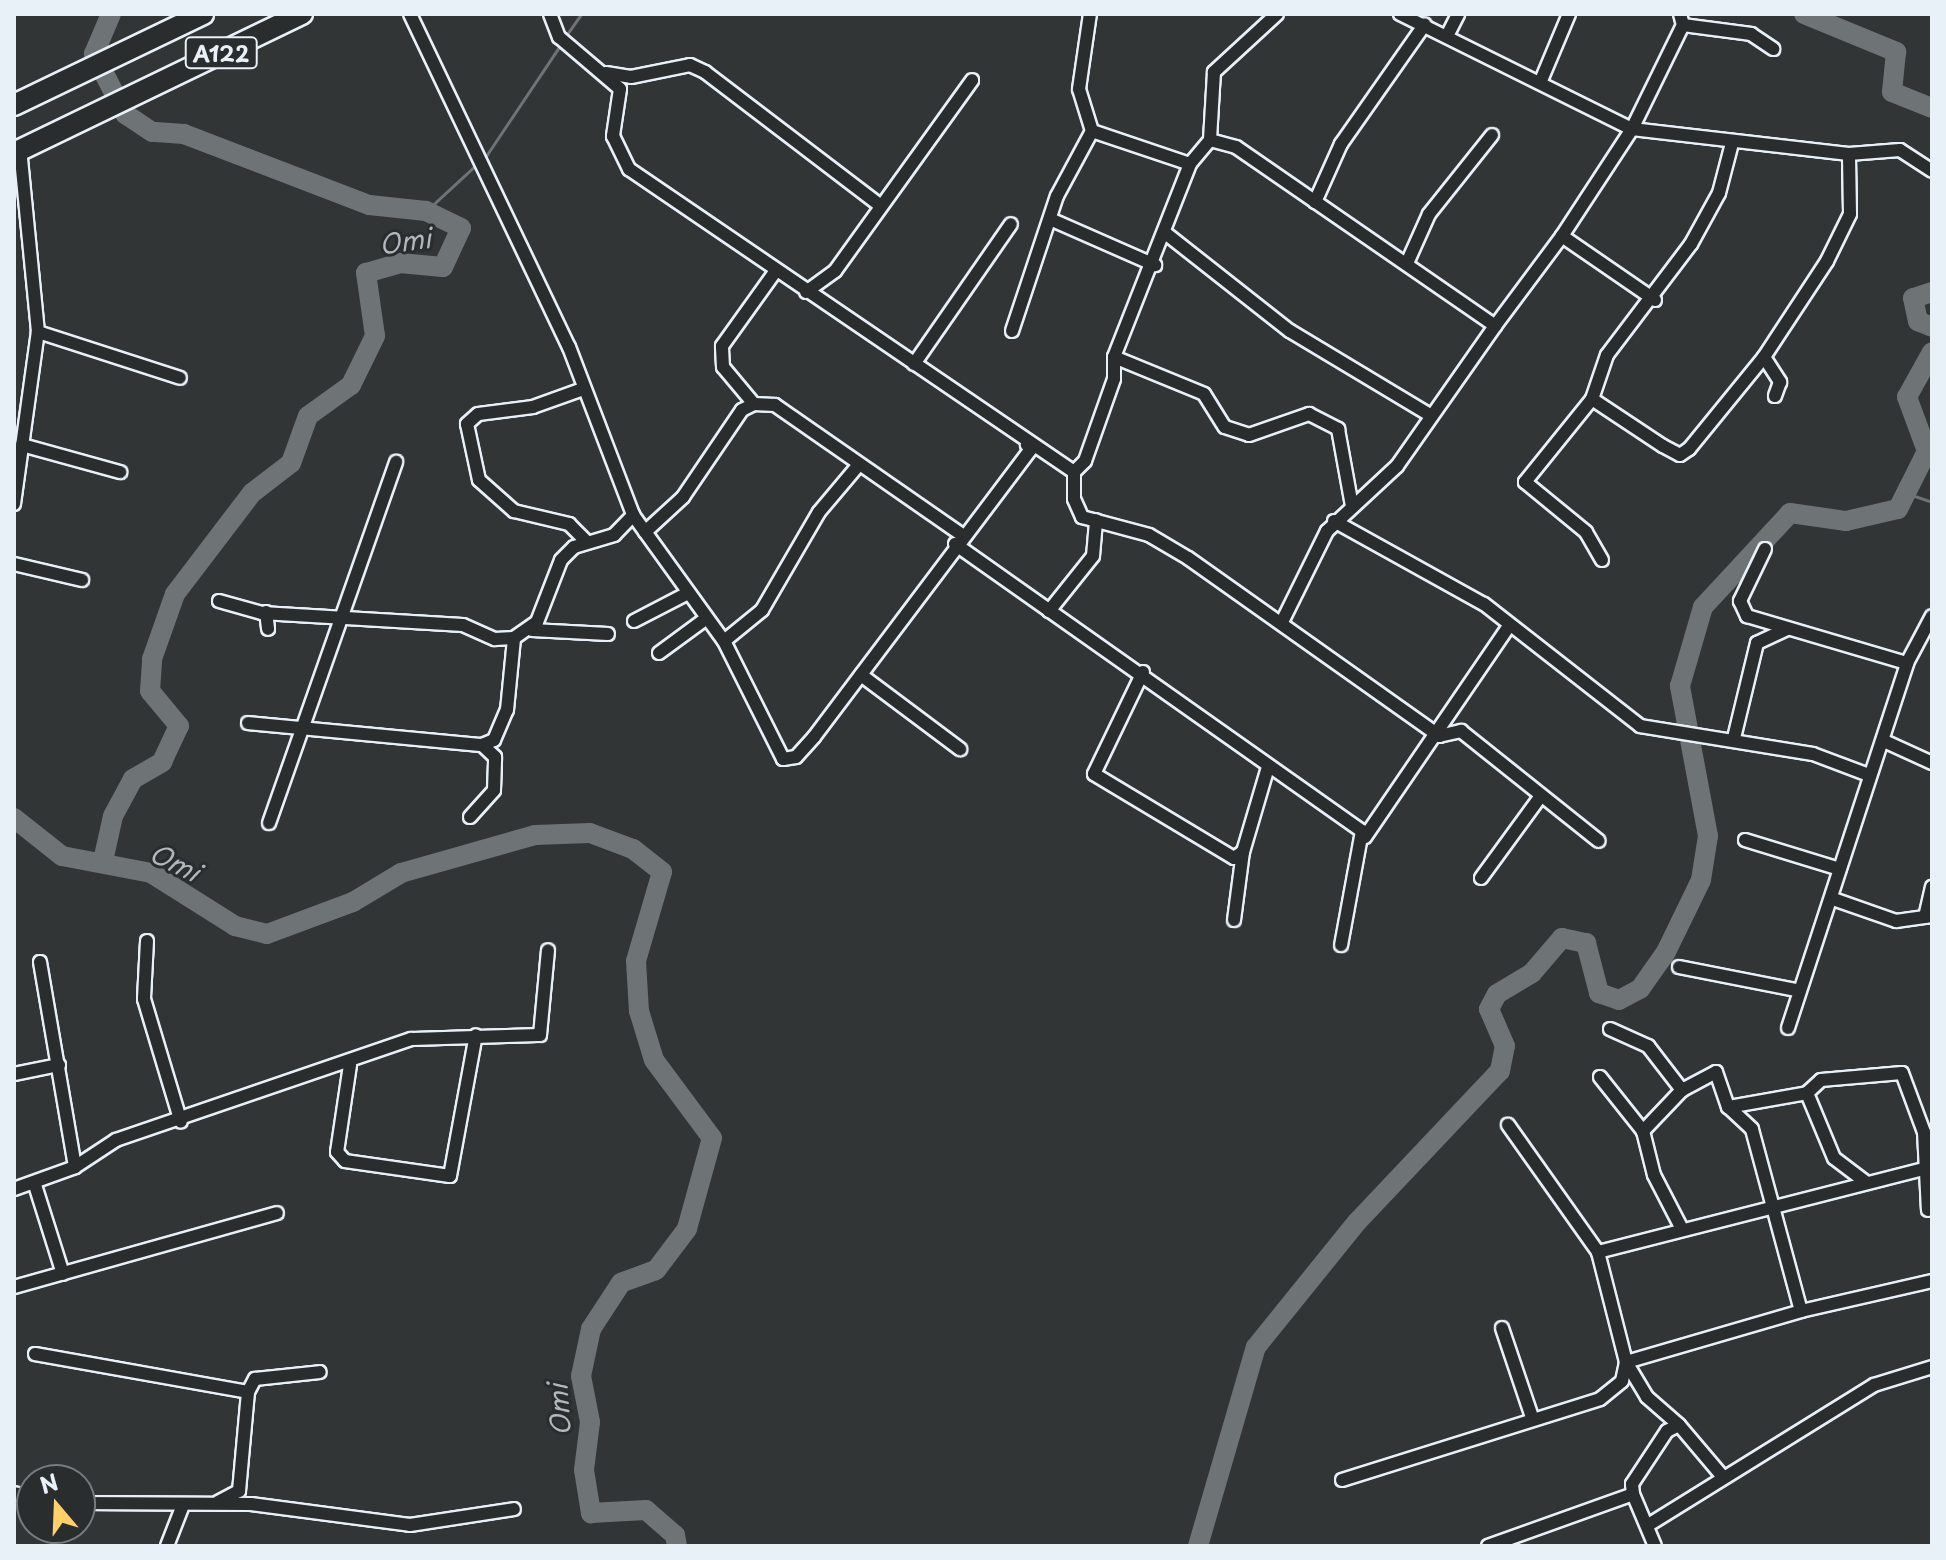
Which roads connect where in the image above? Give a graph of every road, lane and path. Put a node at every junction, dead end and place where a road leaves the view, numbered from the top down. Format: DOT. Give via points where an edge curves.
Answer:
graph roads {
  1 [pos="203,14"];
  2 [pos="302,14"];
  3 [pos="410,14"];
  4 [pos="550,14"];
  5 [pos="1090,14"];
  6 [pos="1277,14"];
  7 [pos="1400,14"];
  8 [pos="1458,14"];
  9 [pos="1569,14"];
  10 [pos="1682,19"];
  11 [pos="1425,24"];
  12 [pos="1447,36"];
  13 [pos="1773,49"];
  14 [pos="606,73"];
  15 [pos="972,80"];
  16 [pos="1540,83"];
  17 [pos="16,102"];
  18 [pos="1632,129"];
  19 [pos="1092,131"];
  20 [pos="1492,135"];
  21 [pos="1210,140"];
  22 [pos="1732,143"];
  23 [pos="17,151"];
  24 [pos="1849,154"];
  25 [pos="1190,164"];
  26 [pos="1932,171"];
  27 [pos="1315,202"];
  28 [pos="878,204"];
  29 [pos="1050,219"];
  30 [pos="1011,224"];
  31 [pos="1164,232"];
  32 [pos="1562,236"];
  33 [pos="1408,261"];
  34 [pos="1155,265"];
  35 [pos="775,272"];
  36 [pos="806,292"];
  37 [pos="1655,300"];
  38 [pos="1495,326"];
  39 [pos="1012,331"];
  40 [pos="38,332"];
  41 [pos="1114,357"];
  42 [pos="1764,357"];
  43 [pos="914,364"];
  44 [pos="180,378"];
  45 [pos="583,389"];
  46 [pos="1775,396"];
  47 [pos="1592,399"];
  48 [pos="754,404"];
  49 [pos="1430,415"];
  50 [pos="22,445"];
  51 [pos="1027,445"];
  52 [pos="396,462"];
  53 [pos="856,468"];
  54 [pos="120,472"];
  55 [pos="1074,472"];
  56 [pos="14,504"];
  57 [pos="1352,506"];
  58 [pos="633,515"];
  59 [pos="1096,520"];
  60 [pos="1334,521"];
  61 [pos="645,532"];
  62 [pos="959,539"];
  63 [pos="587,542"];
  64 [pos="1765,549"];
  65 [pos="1602,560"];
  66 [pos="14,564"];
  67 [pos="82,580"];
  68 [pos="686,594"];
  69 [pos="219,601"];
  70 [pos="1049,611"];
  71 [pos="266,612"];
  72 [pos="1932,616"];
  73 [pos="345,618"];
  74 [pos="704,620"];
  75 [pos="634,621"];
  76 [pos="1282,622"];
  77 [pos="1509,626"];
  78 [pos="1796,626"];
  79 [pos="268,629"];
  80 [pos="532,630"];
  81 [pos="608,634"];
  82 [pos="514,638"];
  83 [pos="724,641"];
  84 [pos="659,653"];
  85 [pos="1907,663"];
  86 [pos="1143,672"];
  87 [pos="861,675"];
  88 [pos="248,723"];
  89 [pos="304,724"];
  90 [pos="1439,736"];
  91 [pos="1734,738"];
  92 [pos="1884,741"];
  93 [pos="482,745"];
  94 [pos="960,749"];
  95 [pos="1932,763"];
  96 [pos="1268,767"];
  97 [pos="1869,775"];
  98 [pos="1540,797"];
  99 [pos="470,817"];
  100 [pos="269,823"];
  101 [pos="1365,837"];
  102 [pos="1745,840"];
  103 [pos="1599,841"];
  104 [pos="1243,852"];
  105 [pos="1840,869"];
  106 [pos="1481,878"];
  107 [pos="1932,887"];
  108 [pos="1836,900"];
  109 [pos="1929,917"];
  110 [pos="1234,920"];
  111 [pos="147,941"];
  112 [pos="1341,945"];
  113 [pos="548,950"];
  114 [pos="40,962"];
  115 [pos="1679,967"];
  116 [pos="1796,990"];
  117 [pos="1788,1028"];
  118 [pos="1610,1029"];
  119 [pos="476,1035"];
  120 [pos="59,1065"];
  121 [pos="350,1065"];
  122 [pos="14,1074"];
  123 [pos="1600,1077"];
  124 [pos="1682,1090"];
  125 [pos="1807,1093"];
  126 [pos="1728,1107"];
  127 [pos="181,1122"];
  128 [pos="1508,1125"];
  129 [pos="1643,1131"];
  130 [pos="75,1167"];
  131 [pos="1927,1168"];
  132 [pos="1867,1183"];
  133 [pos="35,1185"];
  134 [pos="14,1189"];
  135 [pos="1774,1206"];
  136 [pos="1928,1210"];
  137 [pos="277,1213"];
  138 [pos="1682,1229"];
  139 [pos="1598,1252"];
  140 [pos="63,1274"];
  141 [pos="1932,1281"];
  142 [pos="14,1287"];
  143 [pos="1801,1311"];
  144 [pos="1502,1328"];
  145 [pos="35,1354"];
  146 [pos="1626,1362"];
  147 [pos="1932,1367"];
  148 [pos="320,1372"];
  149 [pos="248,1392"];
  150 [pos="1532,1417"];
  151 [pos="1679,1425"];
  152 [pos="1723,1477"];
  153 [pos="1342,1480"];
  154 [pos="1633,1494"];
  155 [pos="96,1503"];
  156 [pos="183,1505"];
  157 [pos="203,1506"];
  158 [pos="514,1509"];
  159 [pos="1650,1524"];
  160 [pos="1537,1540"];
  161 [pos="167,1546"];
  162 [pos="1488,1546"];
  163 [pos="1655,1546"];
  1 -- 17 [label="highway, A122"];
  2 -- 23 [label="highway, A122"];
  3 -- 45 [label="street"];
  4 -- 14 [label="street" via="559,37"];
  5 -- 19 [label="street" via="1079,89"];
  6 -- 21 [label="street" via="1214,72"];
  7 -- 11 [label="street"];
  8 -- 12 [label="street"];
  9 -- 16 [label="street"];
  10 -- 13 [label="street" via="1751,34"];
  10 -- 18 [label="street"];
  11 -- 12 [label="street"];
  11 -- 27 [label="street" via="1341,144"];
  12 -- 16 [label="street"];
  14 -- 28 [label="street" via="631,77 690,65 705,72"];
  14 -- 35 [label="street" via="620,89 613,136 619,158"];
  15 -- 28 [label="street"];
  16 -- 18 [label="street"];
  18 -- 22 [label="street" via="1685,131"];
  18 -- 32 [label="street"];
  19 -- 25 [label="street"];
  19 -- 29 [label="street"];
  20 -- 33 [label="street" via="1429,214"];
  21 -- 25 [label="street"];
  21 -- 27 [label="street" via="1236,147"];
  22 -- 24 [label="street"];
  22 -- 37 [label="street" via="1719,193"];
  23 -- 40 [label="street"];
  24 -- 26 [label="street" via="1900,150"];
  24 -- 42 [label="street" via="1850,214"];
  25 -- 31 [label="street"];
  27 -- 33 [label="street"];
  28 -- 36 [label="street" via="835,271"];
  29 -- 34 [label="street"];
  29 -- 39 [label="street"];
  30 -- 43 [label="street"];
  31 -- 34 [label="street"];
  31 -- 49 [label="street" via="1290,331"];
  32 -- 37 [label="street"];
  32 -- 38 [label="street"];
  33 -- 38 [label="street"];
  34 -- 41 [label="street"];
  35 -- 36 [label="street"];
  35 -- 48 [label="street" via="722,346 723,367"];
  36 -- 43 [label="street"];
  37 -- 47 [label="street" via="1607,355"];
  38 -- 49 [label="street"];
  40 -- 44 [label="street"];
  40 -- 50 [label="street"];
  41 -- 55 [label="street" via="1114,379 1085,461"];
  41 -- 57 [label="street" via="1204,394 1225,427 1249,435 1309,414 1338,429"];
  42 -- 46 [label="street" via="1780,382"];
  42 -- 47 [label="street" via="1680,455"];
  43 -- 51 [label="street"];
  45 -- 58 [label="street"];
  45 -- 63 [label="street" via="533,407 478,414 467,424 479,480 514,511 569,524"];
  47 -- 65 [label="street" via="1525,482 1586,532"];
  48 -- 53 [label="street" via="775,405"];
  48 -- 61 [label="street" via="742,410 683,497"];
  49 -- 57 [label="street" via="1397,466"];
  50 -- 54 [label="street"];
  50 -- 56 [label="street"];
  51 -- 55 [label="street"];
  51 -- 62 [label="street" via="1031,449"];
  52 -- 73 [label="street"];
  53 -- 62 [label="street"];
  53 -- 83 [label="street" via="813,522 762,610"];
  55 -- 59 [label="street" via="1082,517"];
  57 -- 60 [label="street"];
  58 -- 61 [label="street"];
  58 -- 63 [label="street" via="614,535"];
  59 -- 70 [label="street" via="1093,556"];
  59 -- 76 [label="street" via="1149,535"];
  60 -- 76 [label="street"];
  60 -- 77 [label="street" via="1442,576"];
  61 -- 68 [label="street"];
  62 -- 70 [label="street"];
  62 -- 87 [label="street"];
  63 -- 80 [label="street" via="561,560"];
  64 -- 78 [label="street" via="1740,601 1747,616"];
  66 -- 67 [label="street"];
  68 -- 74 [label="street"];
  68 -- 75 [label="street"];
  69 -- 71 [label="street"];
  70 -- 86 [label="street"];
  71 -- 73 [label="street"];
  71 -- 79 [label="street"];
  72 -- 85 [label="street"];
  73 -- 82 [label="street" via="463,625 495,639"];
  73 -- 89 [label="street"];
  74 -- 83 [label="street"];
  74 -- 84 [label="street"];
  76 -- 90 [label="street"];
  77 -- 90 [label="street"];
  77 -- 91 [label="street" via="1640,726 1661,734"];
  78 -- 85 [label="street"];
  78 -- 91 [label="street" via="1757,643"];
  80 -- 81 [label="street"];
  80 -- 82 [label="street"];
  82 -- 93 [label="street" via="507,710 494,740"];
  83 -- 87 [label="street" via="783,759 796,757"];
  85 -- 92 [label="street"];
  86 -- 96 [label="street"];
  86 -- 104 [label="street" via="1094,774 1220,855"];
  87 -- 94 [label="street"];
  88 -- 89 [label="street"];
  89 -- 93 [label="street"];
  89 -- 100 [label="street"];
  90 -- 98 [label="street" via="1461,731"];
  90 -- 101 [label="street"];
  91 -- 97 [label="street" via="1813,754"];
  92 -- 95 [label="street"];
  92 -- 97 [label="street"];
  93 -- 99 [label="street" via="495,757 494,790"];
  96 -- 101 [label="street"];
  96 -- 104 [label="street"];
  97 -- 105 [label="street"];
  98 -- 103 [label="street"];
  98 -- 106 [label="street"];
  101 -- 112 [label="street"];
  102 -- 105 [label="street"];
  104 -- 110 [label="street"];
  105 -- 108 [label="street"];
  107 -- 109 [label="street"];
  108 -- 109 [label="street" via="1859,913 1910,922"];
  108 -- 116 [label="street"];
  111 -- 127 [label="street" via="144,999"];
  113 -- 119 [label="street" via="540,1035"];
  114 -- 120 [label="street"];
  115 -- 116 [label="street"];
  116 -- 117 [label="street"];
  118 -- 124 [label="street" via="1648,1046"];
  119 -- 121 [label="street" via="411,1039"];
  119 -- 121 [label="street" via="450,1176 345,1161 337,1152"];
  120 -- 122 [label="street"];
  120 -- 130 [label="street"];
  121 -- 127 [label="street"];
  123 -- 129 [label="street"];
  124 -- 126 [label="street" via="1716,1072"];
  124 -- 129 [label="street"];
  125 -- 126 [label="street"];
  125 -- 131 [label="street" via="1821,1080 1908,1075 1924,1132"];
  125 -- 132 [label="street" via="1834,1158"];
  126 -- 135 [label="street" via="1752,1129"];
  127 -- 130 [label="street" via="116,1140"];
  128 -- 139 [label="street"];
  129 -- 138 [label="street" via="1654,1175"];
  130 -- 133 [label="street"];
  131 -- 132 [label="street"];
  131 -- 136 [label="street"];
  132 -- 135 [label="street"];
  133 -- 134 [label="street"];
  133 -- 140 [label="street"];
  135 -- 138 [label="street"];
  135 -- 143 [label="street"];
  137 -- 140 [label="street"];
  138 -- 139 [label="street"];
  139 -- 146 [label="street"];
  140 -- 142 [label="street"];
  141 -- 143 [label="street"];
  143 -- 146 [label="street"];
  144 -- 150 [label="street"];
  145 -- 149 [label="street"];
  146 -- 150 [label="street" via="1618,1388 1600,1399"];
  146 -- 151 [label="street" via="1647,1397"];
  147 -- 152 [label="street" via="1874,1385"];
  148 -- 149 [label="street" via="255,1379"];
  149 -- 157 [label="street" via="239,1491"];
  150 -- 153 [label="street"];
  151 -- 152 [label="street"];
  151 -- 154 [label="street" via="1667,1431 1632,1484"];
  152 -- 159 [label="street"];
  154 -- 159 [label="street"];
  154 -- 160 [label="street"];
  155 -- 156 [label="street"];
  156 -- 157 [label="street"];
  156 -- 161 [label="street"];
  157 -- 158 [label="street" via="251,1504 410,1525"];
  159 -- 163 [label="street"];
  160 -- 162 [label="street"];
}
